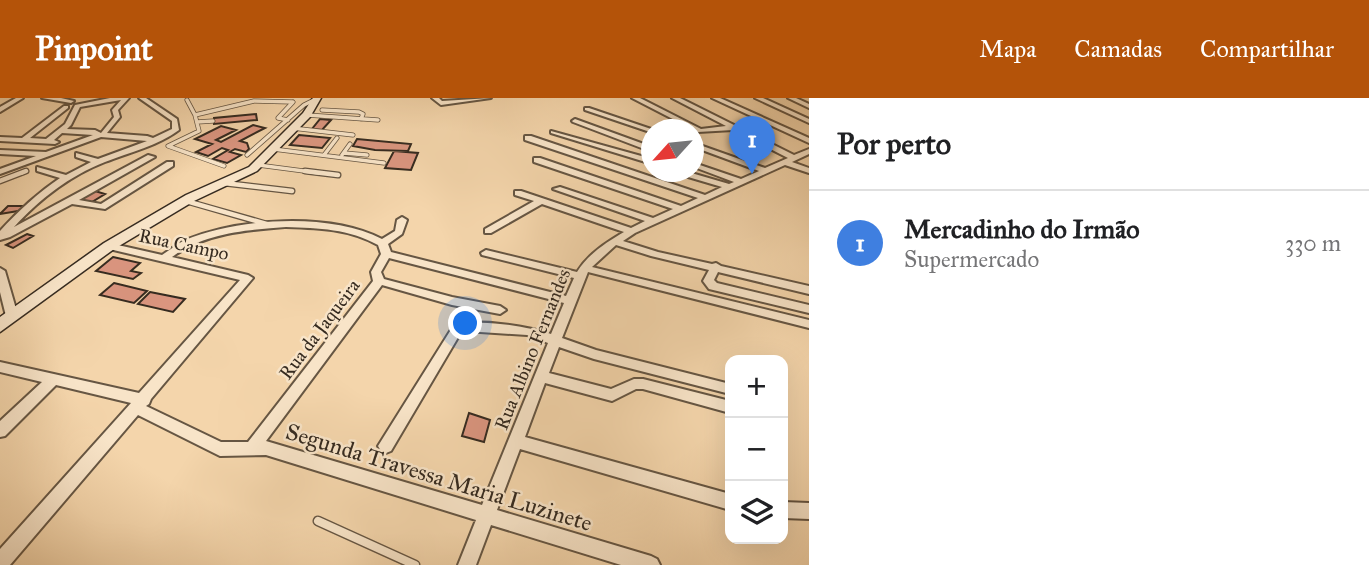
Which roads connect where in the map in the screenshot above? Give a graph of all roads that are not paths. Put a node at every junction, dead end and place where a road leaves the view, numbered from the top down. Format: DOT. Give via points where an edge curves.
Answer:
graph roads {
  1 [pos="20,98"];
  2 [pos="45,98"];
  3 [pos="120,98"];
  4 [pos="126,98"];
  5 [pos="142,98"];
  6 [pos="435,98"];
  7 [pos="488,98"];
  8 [pos="635,98"];
  9 [pos="675,98"];
  10 [pos="715,98"];
  11 [pos="758,98"];
  12 [pos="792,98"];
  13 [pos="92,100"];
  14 [pos="187,100"];
  15 [pos="272,101"];
  16 [pos="318,102"];
  17 [pos="0,104"];
  18 [pos="10,104"];
  19 [pos="230,105"];
  20 [pos="809,106"];
  21 [pos="266,108"];
  22 [pos="587,108"];
  23 [pos="0,110"];
  24 [pos="232,114"];
  25 [pos="195,115"];
  26 [pos="361,119"];
  27 [pos="378,120"];
  28 [pos="214,121"];
  29 [pos="575,121"];
  30 [pos="809,121"];
  31 [pos="197,122"];
  32 [pos="291,125"];
  33 [pos="641,127"];
  34 [pos="733,128"];
  35 [pos="62,131"];
  36 [pos="553,132"];
  37 [pos="101,135"];
  38 [pos="353,135"];
  39 [pos="337,138"];
  40 [pos="528,138"];
  41 [pos="0,139"];
  42 [pos="24,140"];
  43 [pos="48,141"];
  44 [pos="154,141"];
  45 [pos="809,141"];
  46 [pos="80,143"];
  47 [pos="350,144"];
  48 [pos="641,146"];
  49 [pos="273,149"];
  50 [pos="704,149"];
  51 [pos="809,151"];
  52 [pos="0,152"];
  53 [pos="48,154"];
  54 [pos="79,155"];
  55 [pos="247,155"];
  56 [pos="324,155"];
  57 [pos="342,155"];
  58 [pos="367,155"];
  59 [pos="151,157"];
  60 [pos="641,159"];
  61 [pos="537,160"];
  62 [pos="790,160"];
  63 [pos="98,162"];
  64 [pos="170,163"];
  65 [pos="384,163"];
  66 [pos="258,164"];
  67 [pos="224,166"];
  68 [pos="0,169"];
  69 [pos="40,169"];
  70 [pos="704,169"];
  71 [pos="26,171"];
  72 [pos="767,171"];
  73 [pos="809,171"];
  74 [pos="338,175"];
  75 [pos="68,178"];
  76 [pos="704,179"];
  77 [pos="0,181"];
  78 [pos="742,182"];
  79 [pos="224,183"];
  80 [pos="730,187"];
  81 [pos="557,188"];
  82 [pos="292,191"];
  83 [pos="518,193"];
  84 [pos="707,198"];
  85 [pos="72,201"];
  86 [pos="184,201"];
  87 [pos="541,201"];
  88 [pos="682,209"];
  89 [pos="402,219"];
  90 [pos="653,221"];
  91 [pos="0,222"];
  92 [pos="13,223"];
  93 [pos="276,227"];
  94 [pos="488,231"];
  95 [pos="632,231"];
  96 [pos="0,237"];
  97 [pos="614,241"];
  98 [pos="109,246"];
  99 [pos="385,248"];
  100 [pos="486,253"];
  101 [pos="165,258"];
  102 [pos="716,266"];
  103 [pos="0,271"];
  104 [pos="582,272"];
  105 [pos="379,281"];
  106 [pos="507,288"];
  107 [pos="809,290"];
  108 [pos="569,301"];
  109 [pos="7,304"];
  110 [pos="809,309"];
  111 [pos="500,310"];
  112 [pos="809,324"];
  113 [pos="0,326"];
  114 [pos="496,327"];
  115 [pos="556,342"];
  116 [pos="0,367"];
  117 [pos="542,377"];
  118 [pos="52,381"];
  119 [pos="725,388"];
  120 [pos="140,404"];
  121 [pos="725,406"];
  122 [pos="0,431"];
  123 [pos="516,441"];
  124 [pos="386,446"];
  125 [pos="252,448"];
  126 [pos="725,501"];
  127 [pos="788,510"];
  128 [pos="809,511"];
  129 [pos="489,514"];
  130 [pos="318,521"];
  131 [pos="0,563"];
  132 [pos="415,565"];
  133 [pos="467,565"];
  134 [pos="651,565"];
  1 -- 18 [label="street"];
  2 -- 42 [label="street" via="68,104"];
  3 -- 13 [label="street"];
  4 -- 37 [label="street" via="115,110 111,128"];
  5 -- 44 [label="street" via="175,120 176,130"];
  6 -- 7 [label="street" via="441,103"];
  8 -- 34 [label="street" via="700,131"];
  9 -- 34 [label="street"];
  10 -- 45 [label="street"];
  11 -- 30 [label="street"];
  12 -- 20 [label="street"];
  13 -- 35 [label="street" via="77,106"];
  14 -- 25 [label="lane"];
  15 -- 19 [label="lane"];
  15 -- 21 [label="lane"];
  15 -- 32 [label="lane" via="293,102 278,118"];
  16 -- 26 [label="lane" via="359,112"];
  16 -- 32 [label="main road"];
  17 -- 18 [label="street"];
  18 -- 23 [label="street"];
  19 -- 24 [label="lane"];
  19 -- 25 [label="lane"];
  22 -- 33 [label="street"];
  25 -- 31 [label="lane"];
  26 -- 27 [label="lane"];
  26 -- 32 [label="lane"];
  28 -- 31 [label="lane"];
  29 -- 48 [label="street"];
  31 -- 67 [label="lane" via="199,131 168,146"];
  32 -- 38 [label="lane"];
  32 -- 49 [label="main road"];
  32 -- 55 [label="lane"];
  34 -- 62 [label="street"];
  35 -- 37 [label="street"];
  35 -- 43 [label="street"];
  36 -- 60 [label="street"];
  37 -- 44 [label="street"];
  37 -- 46 [label="street"];
  39 -- 56 [label="lane"];
  40 -- 84 [label="street"];
  41 -- 42 [label="street"];
  42 -- 43 [label="street"];
  43 -- 46 [label="street"];
  44 -- 63 [label="street"];
  46 -- 53 [label="street"];
  47 -- 57 [label="lane"];
  49 -- 56 [label="lane"];
  49 -- 66 [label="main road"];
  50 -- 72 [label="street"];
  51 -- 62 [label="street, Rua Albino Fernandes"];
  52 -- 53 [label="street"];
  53 -- 68 [label="street"];
  54 -- 63 [label="street"];
  56 -- 57 [label="lane"];
  57 -- 58 [label="lane"];
  57 -- 65 [label="lane"];
  59 -- 85 [label="street"];
  61 -- 88 [label="street"];
  62 -- 72 [label="street, Rua Albino Fernandes"];
  62 -- 73 [label="street"];
  63 -- 75 [label="street"];
  64 -- 85 [label="street" via="104,206"];
  66 -- 74 [label="lane"];
  66 -- 79 [label="main road"];
  69 -- 75 [label="street"];
  70 -- 78 [label="street"];
  71 -- 77 [label="lane"];
  72 -- 78 [label="street, Rua Albino Fernandes"];
  75 -- 92 [label="street" via="44,193"];
  76 -- 80 [label="street"];
  78 -- 80 [label="street, Rua Albino Fernandes"];
  79 -- 82 [label="lane"];
  79 -- 86 [label="main road"];
  80 -- 84 [label="street, Rua Albino Fernandes"];
  81 -- 90 [label="street"];
  83 -- 87 [label="street"];
  84 -- 88 [label="street, Rua Albino Fernandes"];
  85 -- 96 [label="street"];
  86 -- 93 [label="lane"];
  86 -- 98 [label="main road"];
  87 -- 94 [label="street"];
  87 -- 95 [label="street"];
  88 -- 90 [label="street, Rua Albino Fernandes"];
  89 -- 99 [label="street" via="399,232"];
  90 -- 95 [label="street, Rua Albino Fernandes"];
  91 -- 92 [label="street"];
  92 -- 96 [label="street"];
  93 -- 99 [label="street" via="349,230 370,235"];
  93 -- 101 [label="street" via="200,239"];
  95 -- 97 [label="street, Rua Albino Fernandes"];
  97 -- 102 [label="street"];
  97 -- 104 [label="street, Rua Albino Fernandes"];
  98 -- 101 [label="street, Rua Campo"];
  98 -- 109 [label="main road"];
  99 -- 105 [label="street, Rua da Jaqueira" via="376,272"];
  99 -- 106 [label="street"];
  100 -- 104 [label="street"];
  101 -- 120 [label="street, Rua Campo" via="246,275 247,280"];
  102 -- 107 [label="street"];
  102 -- 110 [label="street" via="708,281 713,286"];
  103 -- 109 [label="street"];
  104 -- 108 [label="street, Rua Albino Fernandes"];
  104 -- 112 [label="street"];
  105 -- 111 [label="street"];
  105 -- 125 [label="street, Rua da Jaqueira"];
  106 -- 108 [label="street"];
  106 -- 111 [label="street"];
  108 -- 115 [label="street, Rua Albino Fernandes"];
  109 -- 113 [label="main road"];
  111 -- 114 [label="street"];
  114 -- 115 [label="street" via="528,331"];
  114 -- 124 [label="street" via="456,331"];
  115 -- 117 [label="street, Rua Albino Fernandes"];
  115 -- 119 [label="street"];
  116 -- 118 [label="street, Segunda Travessa Maria Luzinete"];
  117 -- 121 [label="street" via="612,395 643,384"];
  117 -- 123 [label="street, Rua Albino Fernandes"];
  118 -- 120 [label="street, Segunda Travessa Maria Luzinete"];
  118 -- 122 [label="street"];
  120 -- 125 [label="street, Segunda Travessa Maria Luzinete" via="220,449"];
  120 -- 131 [label="street"];
  123 -- 126 [label="street"];
  123 -- 129 [label="street, Rua Albino Fernandes"];
  125 -- 129 [label="street, Segunda Travessa Maria Luzinete"];
  127 -- 128 [label="street"];
  129 -- 133 [label="street, Rua Albino Fernandes"];
  129 -- 134 [label="street, Segunda Travessa Maria Luzinete"];
  130 -- 132 [label="lane"];
}
